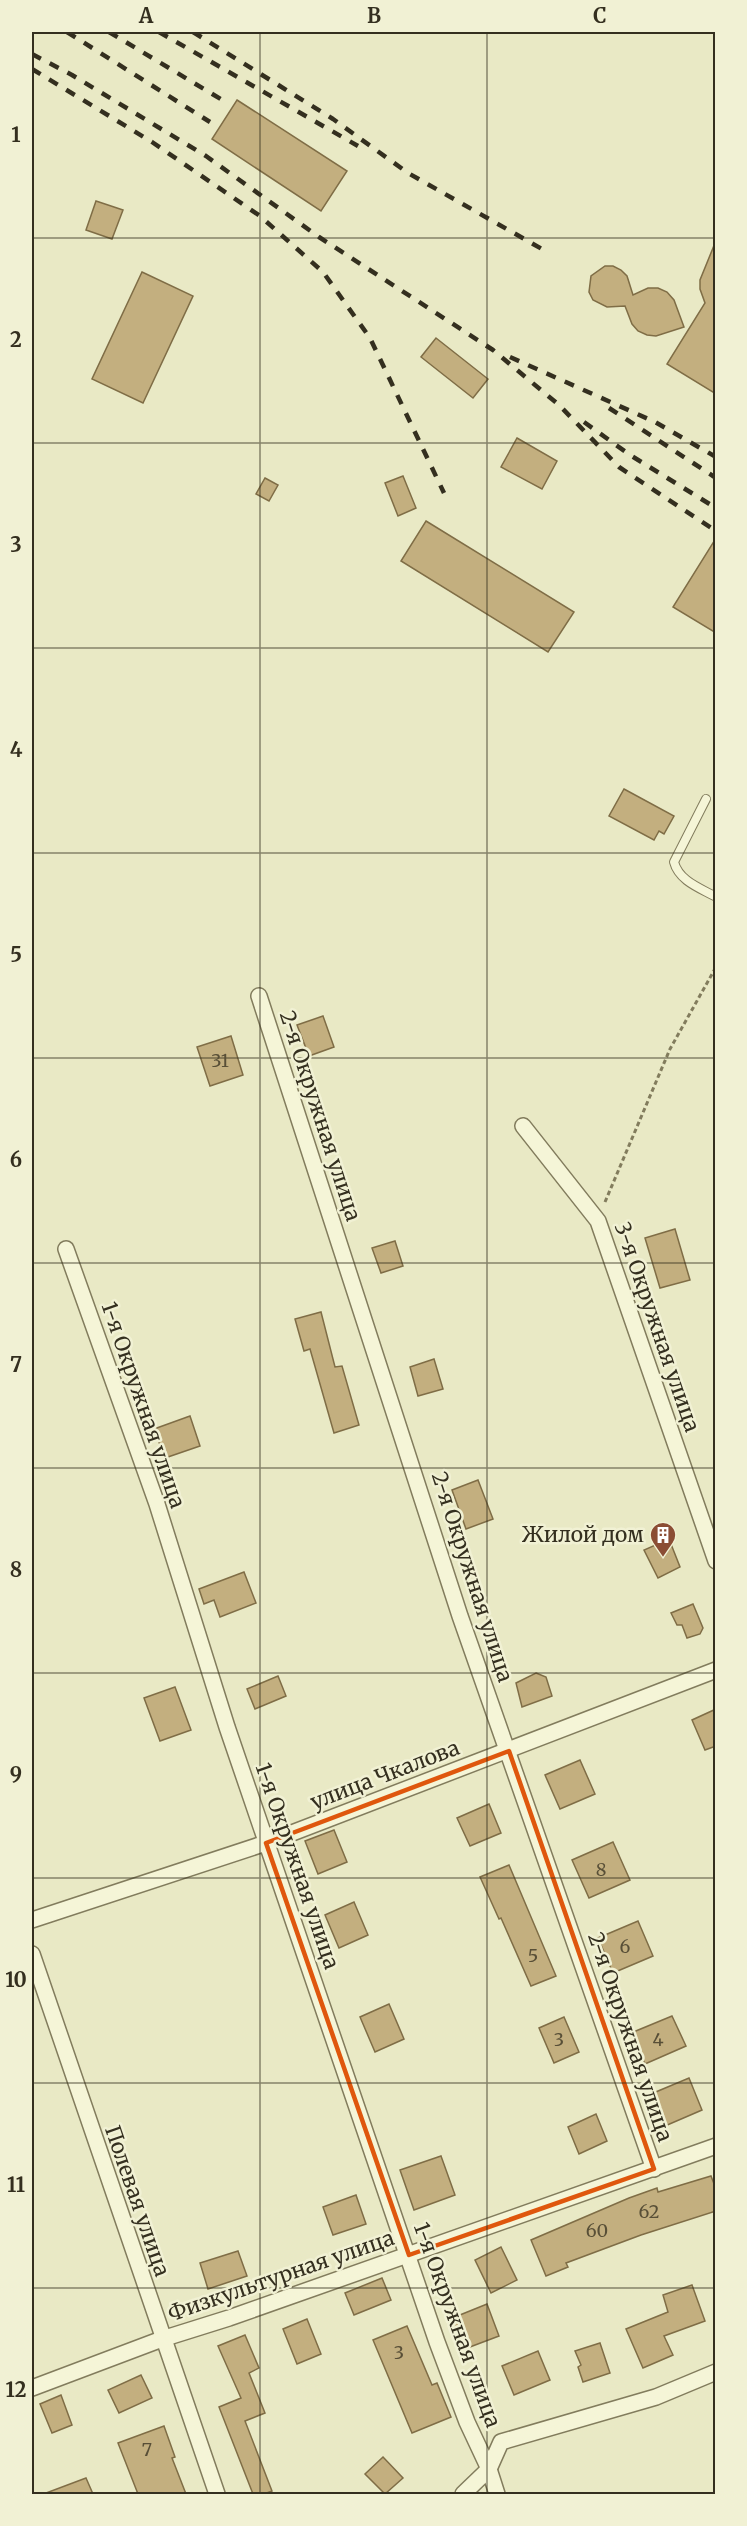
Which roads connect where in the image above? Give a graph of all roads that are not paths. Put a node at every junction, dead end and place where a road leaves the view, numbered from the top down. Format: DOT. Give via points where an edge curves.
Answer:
graph roads {
  1 [pos="706,799"];
  2 [pos="716,897"];
  3 [pos="259,996"];
  4 [pos="522,1126"];
  5 [pos="66,1249"];
  6 [pos="716,1560"];
  7 [pos="716,1670"];
  8 [pos="509,1750"];
  9 [pos="266,1843"];
  10 [pos="32,1920"];
  11 [pos="32,1954"];
  12 [pos="716,2146"];
  13 [pos="654,2169"];
  14 [pos="409,2255"];
  15 [pos="162,2339"];
  16 [pos="716,2372"];
  17 [pos="32,2388"];
  18 [pos="489,2469"];
  19 [pos="217,2494"];
  20 [pos="463,2494"];
  21 [pos="497,2494"];
  1 -- 2 [label="lane" via="674,862 676,872 684,879"];
  3 -- 8 [label="street, 2-я Окружная улица" via="460,1616"];
  4 -- 6 [label="street, 3-я Окружная улица" via="598,1221"];
  5 -- 9 [label="street, 1-я Окружная улица" via="157,1504"];
  7 -- 8 [label="street, улица Чкалова"];
  8 -- 9 [label="street, улица Чкалова"];
  8 -- 13 [label="street, 2-я Окружная улица"];
  9 -- 10 [label="street, улица Чкалова"];
  9 -- 14 [label="street, 1-я Окружная улица"];
  11 -- 15 [label="street, Полевая улица"];
  12 -- 13 [label="street, Физкультурная улица"];
  13 -- 14 [label="street, Физкультурная улица"];
  14 -- 15 [label="street, Физкультурная улица"];
  14 -- 18 [label="street, 1-я Окружная улица" via="437,2342"];
  15 -- 17 [label="street, Физкультурная улица"];
  15 -- 19 [label="street, Полевая улица"];
  16 -- 18 [label="street" via="656,2397 501,2442"];
  18 -- 20 [label="street"];
  18 -- 21 [label="street, 1-я Окружная улица"];
}
